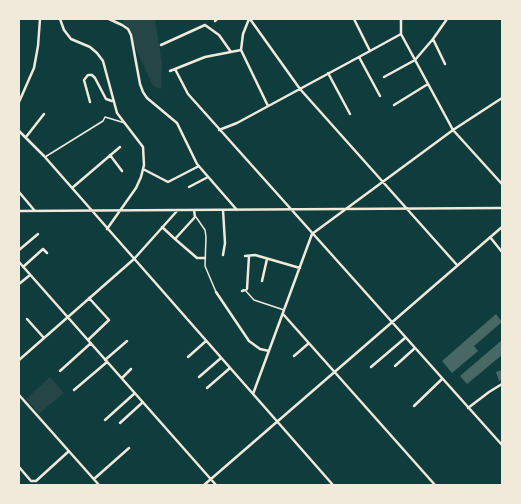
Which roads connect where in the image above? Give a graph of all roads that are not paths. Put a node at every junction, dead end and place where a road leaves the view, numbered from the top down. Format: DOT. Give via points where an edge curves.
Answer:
graph roads {
  1 [pos="40,19"];
  2 [pos="60,19"];
  3 [pos="109,19"];
  4 [pos="250,19"];
  5 [pos="354,19"];
  6 [pos="401,19"];
  7 [pos="447,19"];
  8 [pos="401,34"];
  9 [pos="433,39"];
  10 [pos="161,45"];
  11 [pos="241,50"];
  12 [pos="370,51"];
  13 [pos="231,52"];
  14 [pos="359,57"];
  15 [pos="415,60"];
  16 [pos="445,64"];
  17 [pos="175,69"];
  18 [pos="170,71"];
  19 [pos="328,74"];
  20 [pos="384,77"];
  21 [pos="428,84"];
  22 [pos="300,89"];
  23 [pos="380,96"];
  24 [pos="502,98"];
  25 [pos="19,102"];
  26 [pos="90,102"];
  27 [pos="112,102"];
  28 [pos="394,105"];
  29 [pos="268,106"];
  30 [pos="44,114"];
  31 [pos="350,114"];
  32 [pos="125,124"];
  33 [pos="219,130"];
  34 [pos="453,130"];
  35 [pos="19,131"];
  36 [pos="26,137"];
  37 [pos="120,147"];
  38 [pos="110,155"];
  39 [pos="44,157"];
  40 [pos="199,166"];
  41 [pos="143,169"];
  42 [pos="122,171"];
  43 [pos="208,177"];
  44 [pos="383,182"];
  45 [pos="502,184"];
  46 [pos="189,187"];
  47 [pos="72,188"];
  48 [pos="19,192"];
  49 [pos="346,208"];
  50 [pos="502,208"];
  51 [pos="290,209"];
  52 [pos="177,210"];
  53 [pos="194,210"];
  54 [pos="223,210"];
  55 [pos="237,210"];
  56 [pos="407,210"];
  57 [pos="19,211"];
  58 [pos="36,211"];
  59 [pos="91,211"];
  60 [pos="120,211"];
  61 [pos="194,215"];
  62 [pos="162,227"];
  63 [pos="502,227"];
  64 [pos="107,229"];
  65 [pos="38,234"];
  66 [pos="312,234"];
  67 [pos="490,237"];
  68 [pos="175,239"];
  69 [pos="19,250"];
  70 [pos="502,252"];
  71 [pos="47,253"];
  72 [pos="223,255"];
  73 [pos="205,258"];
  74 [pos="134,259"];
  75 [pos="267,259"];
  76 [pos="21,265"];
  77 [pos="457,265"];
  78 [pos="300,268"];
  79 [pos="30,274"];
  80 [pos="262,281"];
  81 [pos="19,284"];
  82 [pos="244,290"];
  83 [pos="216,292"];
  84 [pos="89,298"];
  85 [pos="284,310"];
  86 [pos="283,314"];
  87 [pos="68,317"];
  88 [pos="26,319"];
  89 [pos="391,323"];
  90 [pos="44,338"];
  91 [pos="405,338"];
  92 [pos="88,340"];
  93 [pos="127,341"];
  94 [pos="206,341"];
  95 [pos="91,343"];
  96 [pos="309,343"];
  97 [pos="415,348"];
  98 [pos="269,351"];
  99 [pos="294,356"];
  100 [pos="188,357"];
  101 [pos="221,358"];
  102 [pos="19,360"];
  103 [pos="106,360"];
  104 [pos="395,366"];
  105 [pos="371,367"];
  106 [pos="230,368"];
  107 [pos="131,369"];
  108 [pos="60,371"];
  109 [pos="335,372"];
  110 [pos="199,377"];
  111 [pos="122,378"];
  112 [pos="442,379"];
  113 [pos="502,384"];
  114 [pos="207,388"];
  115 [pos="74,390"];
  116 [pos="135,393"];
  117 [pos="253,394"];
  118 [pos="19,395"];
  119 [pos="143,402"];
  120 [pos="414,406"];
  121 [pos="468,408"];
  122 [pos="105,420"];
  123 [pos="277,421"];
  124 [pos="120,423"];
  125 [pos="502,445"];
  126 [pos="129,448"];
  127 [pos="69,452"];
  128 [pos="19,468"];
  129 [pos="94,479"];
  130 [pos="211,479"];
  131 [pos="99,485"];
  132 [pos="204,485"];
  133 [pos="216,485"];
  134 [pos="333,485"];
  135 [pos="435,485"];
  1 -- 25 [label="street" via="34,68"];
  2 -- 27 [label="street" via="71,39 90,47 100,57"];
  3 -- 40 [label="street" via="128,29 143,92 177,123"];
  4 -- 11 [label="street" via="243,34"];
  4 -- 22 [label="street"];
  5 -- 12 [label="street"];
  6 -- 8 [label="street"];
  7 -- 9 [label="street"];
  8 -- 12 [label="street"];
  8 -- 15 [label="street"];
  9 -- 15 [label="street"];
  9 -- 16 [label="street"];
  10 -- 13 [label="street" via="205,25 219,35"];
  11 -- 13 [label="street"];
  11 -- 29 [label="street"];
  12 -- 14 [label="street"];
  13 -- 17 [label="street" via="205,57"];
  14 -- 19 [label="street"];
  14 -- 23 [label="street"];
  15 -- 20 [label="street"];
  15 -- 21 [label="street"];
  17 -- 18 [label="street"];
  17 -- 33 [label="street" via="188,94"];
  19 -- 22 [label="street"];
  19 -- 31 [label="street"];
  21 -- 28 [label="street"];
  21 -- 34 [label="street"];
  22 -- 29 [label="street"];
  22 -- 44 [label="street"];
  24 -- 34 [label="street"];
  26 -- 27 [label="street" via="84,80 88,75 95,78 106,99"];
  27 -- 32 [label="street"];
  29 -- 33 [label="street"];
  30 -- 36 [label="street"];
  32 -- 39 [label="lane" via="105,117 103,121"];
  32 -- 41 [label="street" via="143,147"];
  33 -- 51 [label="street"];
  34 -- 44 [label="street"];
  34 -- 45 [label="street"];
  35 -- 36 [label="street"];
  36 -- 39 [label="street"];
  37 -- 38 [label="street"];
  38 -- 42 [label="street"];
  38 -- 47 [label="street"];
  39 -- 47 [label="street"];
  40 -- 41 [label="street" via="168,182"];
  40 -- 43 [label="street"];
  41 -- 60 [label="street" via="136,188"];
  43 -- 46 [label="street"];
  43 -- 55 [label="street"];
  44 -- 49 [label="street"];
  44 -- 56 [label="street"];
  47 -- 59 [label="street"];
  48 -- 58 [label="street"];
  49 -- 51 [label="street"];
  49 -- 56 [label="street"];
  49 -- 66 [label="street"];
  50 -- 56 [label="street"];
  51 -- 55 [label="street"];
  51 -- 66 [label="street"];
  52 -- 53 [label="street"];
  52 -- 60 [label="street"];
  52 -- 62 [label="street"];
  53 -- 54 [label="street"];
  53 -- 61 [label="street"];
  54 -- 55 [label="street"];
  54 -- 72 [label="street"];
  56 -- 77 [label="street"];
  57 -- 58 [label="street"];
  58 -- 59 [label="street"];
  59 -- 60 [label="street"];
  59 -- 64 [label="street"];
  60 -- 64 [label="street"];
  61 -- 68 [label="street"];
  61 -- 73 [label="lane" via="205,230"];
  62 -- 68 [label="street"];
  62 -- 74 [label="street"];
  63 -- 67 [label="street"];
  64 -- 74 [label="street"];
  65 -- 69 [label="street"];
  66 -- 78 [label="street"];
  66 -- 89 [label="street"];
  67 -- 70 [label="street"];
  67 -- 77 [label="street"];
  68 -- 73 [label="street" via="197,258"];
  71 -- 76 [label="street" via="43,249"];
  73 -- 83 [label="lane" via="205,266"];
  74 -- 84 [label="street"];
  74 -- 94 [label="street"];
  75 -- 78 [label="street"];
  75 -- 80 [label="street"];
  75 -- 82 [label="street" via="255,255 247,256 247,289"];
  76 -- 79 [label="street"];
  77 -- 89 [label="street"];
  78 -- 85 [label="street"];
  79 -- 81 [label="street"];
  79 -- 87 [label="street"];
  82 -- 85 [label="lane" via="254,300"];
  83 -- 98 [label="street" via="249,341 260,349"];
  84 -- 87 [label="street"];
  84 -- 92 [label="street" via="109,320"];
  85 -- 86 [label="street"];
  86 -- 96 [label="street"];
  86 -- 98 [label="street"];
  87 -- 90 [label="street"];
  87 -- 92 [label="street"];
  88 -- 90 [label="street"];
  89 -- 91 [label="street"];
  89 -- 109 [label="street"];
  90 -- 102 [label="street"];
  91 -- 97 [label="street"];
  91 -- 105 [label="street"];
  92 -- 95 [label="street"];
  93 -- 103 [label="street"];
  94 -- 100 [label="street"];
  94 -- 101 [label="street"];
  95 -- 103 [label="street"];
  95 -- 108 [label="street"];
  96 -- 99 [label="street"];
  96 -- 109 [label="street"];
  97 -- 104 [label="street"];
  97 -- 112 [label="street"];
  98 -- 117 [label="street"];
  101 -- 106 [label="street"];
  101 -- 110 [label="street"];
  103 -- 111 [label="street"];
  103 -- 115 [label="street"];
  106 -- 114 [label="street"];
  106 -- 117 [label="street"];
  107 -- 111 [label="street"];
  109 -- 123 [label="street"];
  109 -- 135 [label="street"];
  111 -- 116 [label="street"];
  112 -- 120 [label="street"];
  112 -- 121 [label="street"];
  113 -- 121 [label="street"];
  116 -- 119 [label="street"];
  116 -- 122 [label="street"];
  117 -- 123 [label="street"];
  118 -- 127 [label="street"];
  119 -- 124 [label="street"];
  119 -- 130 [label="street"];
  121 -- 125 [label="street"];
  123 -- 130 [label="street"];
  123 -- 134 [label="street"];
  126 -- 129 [label="street"];
  127 -- 128 [label="street" via="36,481 31,481"];
  127 -- 129 [label="street"];
  129 -- 131 [label="street"];
  130 -- 132 [label="street"];
  130 -- 133 [label="street"];
}
